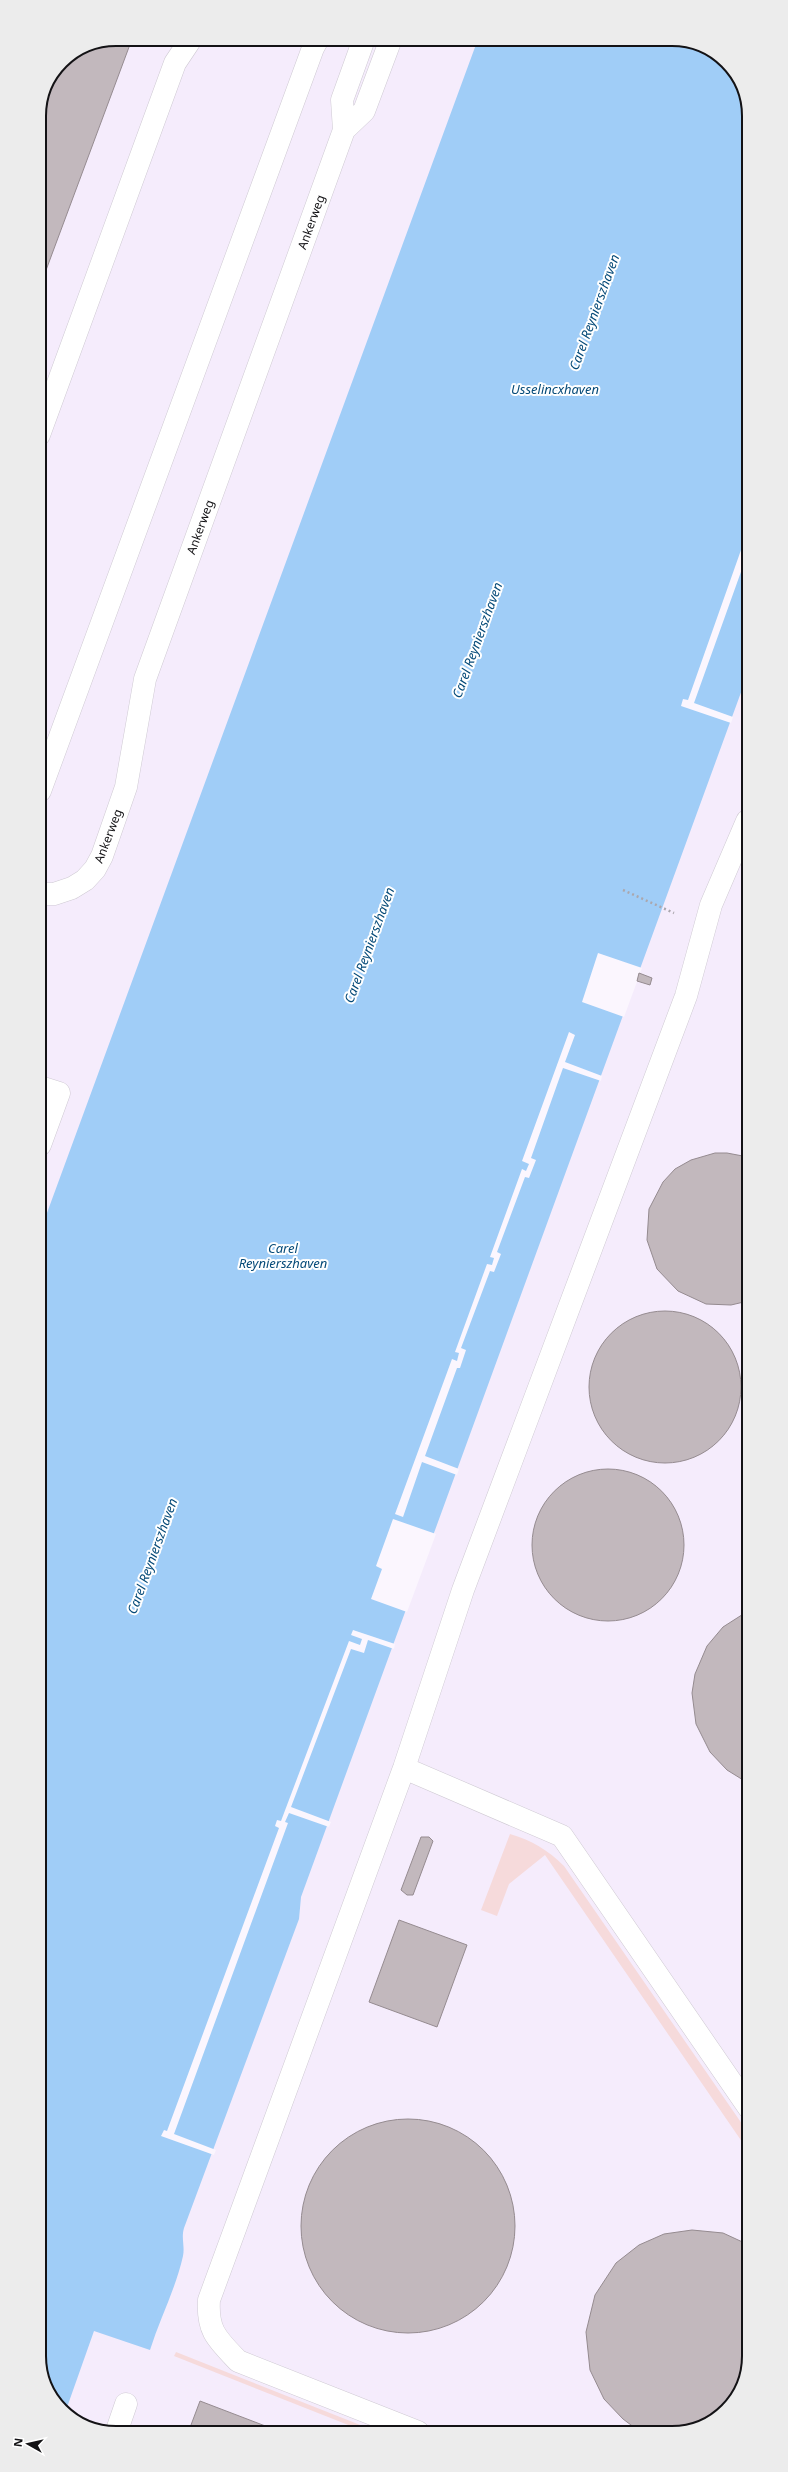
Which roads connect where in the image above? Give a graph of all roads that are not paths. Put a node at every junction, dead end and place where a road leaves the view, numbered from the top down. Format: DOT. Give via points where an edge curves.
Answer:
graph roads {
  1 [pos="186,46"];
  2 [pos="314,46"];
  3 [pos="361,46"];
  4 [pos="388,46"];
  5 [pos="344,130"];
  6 [pos="46,416"];
  7 [pos="46,775"];
  8 [pos="742,833"];
  9 [pos="46,894"];
  10 [pos="46,1089"];
  11 [pos="46,1129"];
  12 [pos="404,1768"];
  13 [pos="742,2098"];
  14 [pos="126,2404"];
  15 [pos="118,2426"];
  16 [pos="403,2426"];
  1 -- 6 [label="lane" via="174,63"];
  2 -- 7 [label="lane"];
  3 -- 5 [label="lane, Ankerweg" via="342,100"];
  4 -- 5 [label="lane, Ankerweg" via="364,111"];
  5 -- 9 [label="lane, Ankerweg" via="145,679 126,786 102,856 85,880 72,888"];
  8 -- 12 [label="lane" via="711,905 686,996 463,1590"];
  10 -- 11 [label="lane" via="59,1094"];
  12 -- 13 [label="lane" via="562,1836"];
  12 -- 16 [label="lane" via="209,2300 208,2316 220,2343 238,2361"];
  14 -- 15 [label="lane"];
}
